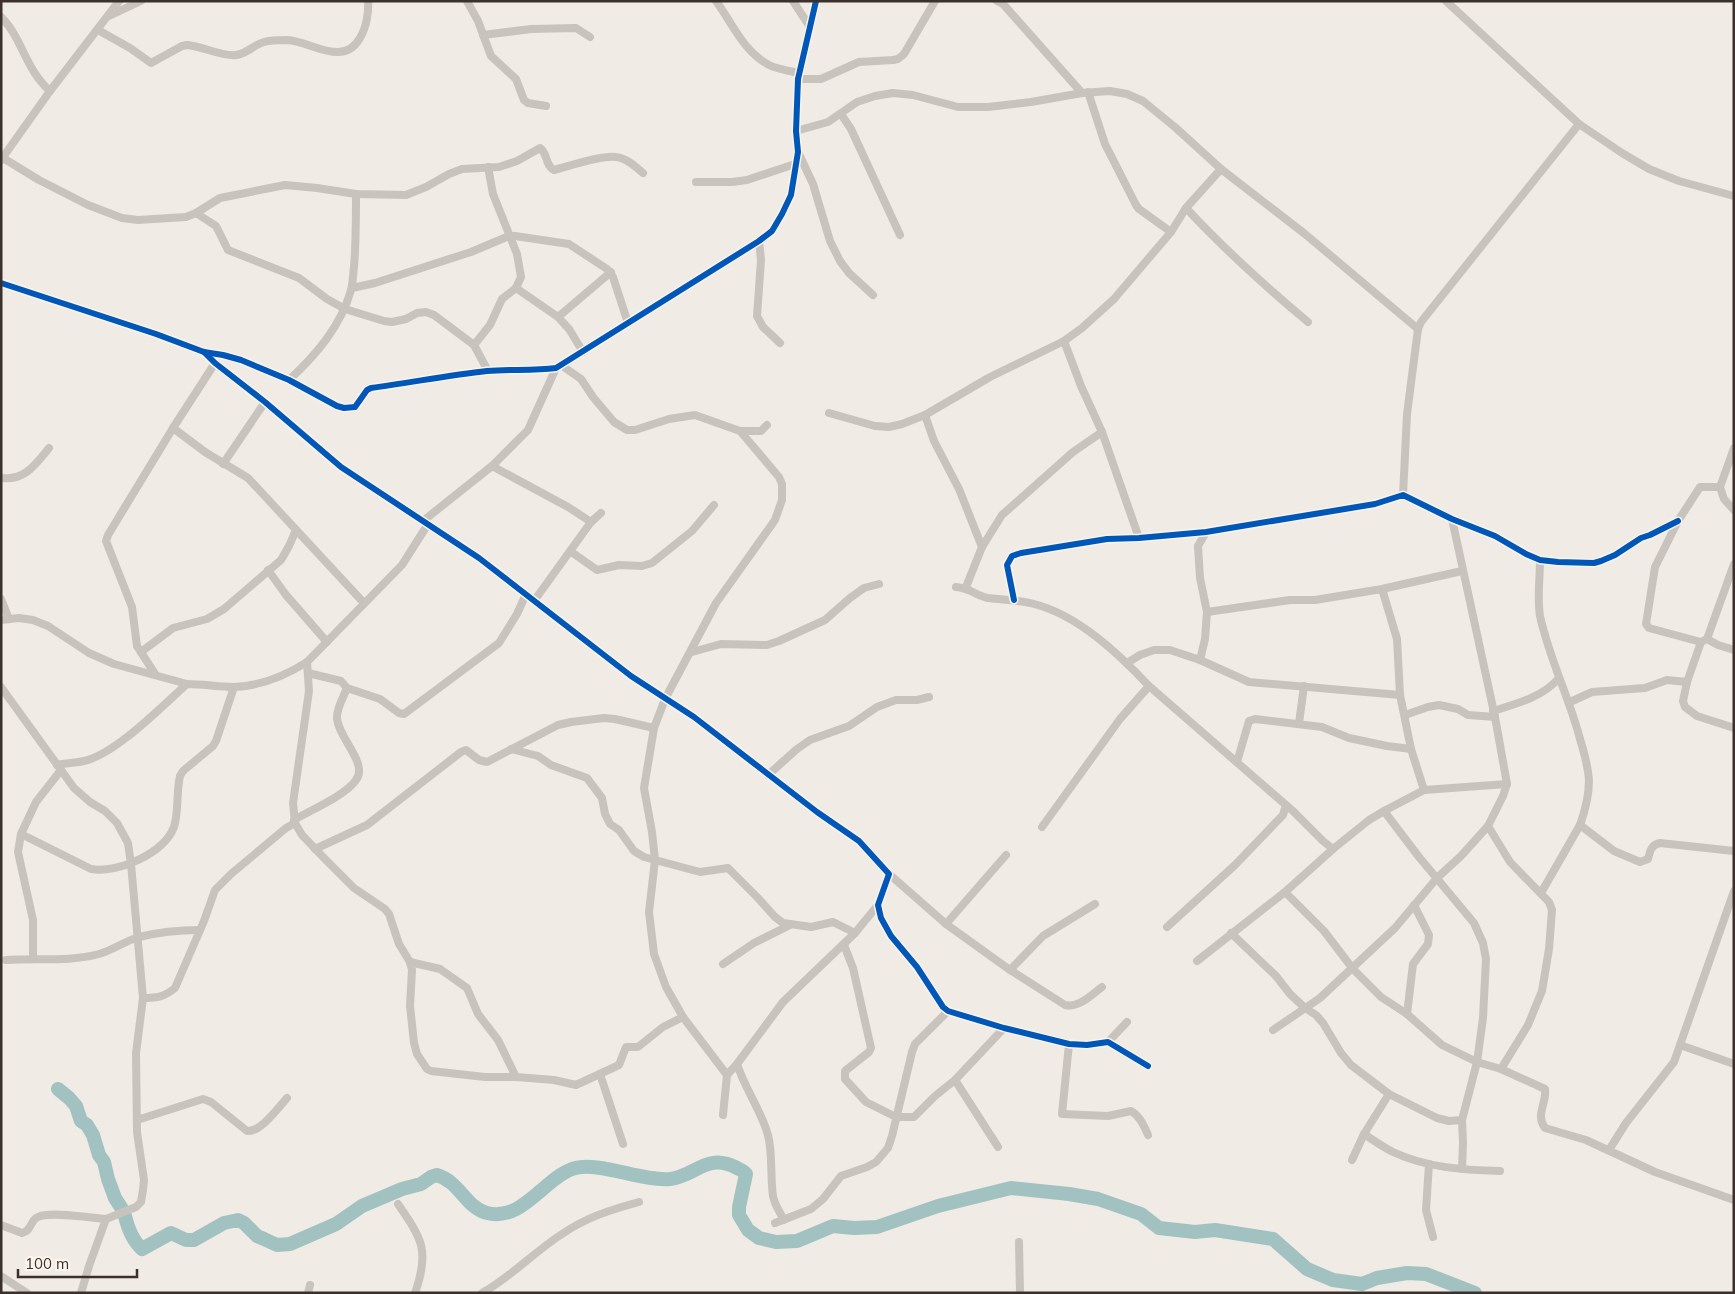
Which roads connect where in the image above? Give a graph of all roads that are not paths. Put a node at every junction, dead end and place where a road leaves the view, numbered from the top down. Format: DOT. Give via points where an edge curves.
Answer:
graph roads {
  1 [pos="119,1"];
  2 [pos="141,1"];
  3 [pos="368,1"];
  4 [pos="467,1"];
  5 [pos="793,1"];
  6 [pos="816,1"];
  7 [pos="935,1"];
  8 [pos="997,1"];
  9 [pos="1446,1"];
  10 [pos="719,2"];
  11 [pos="1,17"];
  12 [pos="108,17"];
  13 [pos="810,27"];
  14 [pos="98,30"];
  15 [pos="483,34"];
  16 [pos="590,37"];
  17 [pos="798,76"];
  18 [pos="50,91"];
  19 [pos="1085,92"];
  20 [pos="546,106"];
  21 [pos="842,114"];
  22 [pos="1579,124"];
  23 [pos="796,131"];
  24 [pos="798,152"];
  25 [pos="2,159"];
  26 [pos="796,164"];
  27 [pos="488,167"];
  28 [pos="1221,169"];
  29 [pos="643,173"];
  30 [pos="696,182"];
  31 [pos="356,194"];
  32 [pos="1734,196"];
  33 [pos="1186,208"];
  34 [pos="196,213"];
  35 [pos="1171,232"];
  36 [pos="900,235"];
  37 [pos="509,236"];
  38 [pos="759,241"];
  39 [pos="611,272"];
  40 [pos="1,284"];
  41 [pos="352,288"];
  42 [pos="516,288"];
  43 [pos="873,295"];
  44 [pos="345,309"];
  45 [pos="558,317"];
  46 [pos="1308,322"];
  47 [pos="628,323"];
  48 [pos="1418,329"];
  49 [pos="1064,341"];
  50 [pos="780,343"];
  51 [pos="474,345"];
  52 [pos="204,352"];
  53 [pos="583,352"];
  54 [pos="215,363"];
  55 [pos="559,367"];
  56 [pos="488,371"];
  57 [pos="289,380"];
  58 [pos="265,402"];
  59 [pos="829,413"];
  60 [pos="925,415"];
  61 [pos="767,425"];
  62 [pos="173,428"];
  63 [pos="740,431"];
  64 [pos="1102,432"];
  65 [pos="49,448"];
  66 [pos="1734,448"];
  67 [pos="223,464"];
  68 [pos="492,466"];
  69 [pos="1,478"];
  70 [pos="1720,487"];
  71 [pos="1403,496"];
  72 [pos="714,505"];
  73 [pos="1734,510"];
  74 [pos="600,513"];
  75 [pos="1452,519"];
  76 [pos="1678,521"];
  77 [pos="425,522"];
  78 [pos="592,522"];
  79 [pos="296,530"];
  80 [pos="1206,532"];
  81 [pos="1139,538"];
  82 [pos="982,547"];
  83 [pos="570,551"];
  84 [pos="1540,560"];
  85 [pos="1734,564"];
  86 [pos="268,570"];
  87 [pos="1462,571"];
  88 [pos="879,584"];
  89 [pos="956,587"];
  90 [pos="966,587"];
  91 [pos="1382,589"];
  92 [pos="526,594"];
  93 [pos="1,599"];
  94 [pos="1014,600"];
  95 [pos="534,601"];
  96 [pos="364,603"];
  97 [pos="1206,612"];
  98 [pos="5,620"];
  99 [pos="1704,641"];
  100 [pos="327,642"];
  101 [pos="1734,650"];
  102 [pos="141,652"];
  103 [pos="692,652"];
  104 [pos="1200,660"];
  105 [pos="307,662"];
  106 [pos="1128,663"];
  107 [pos="308,673"];
  108 [pos="155,674"];
  109 [pos="1559,678"];
  110 [pos="1687,682"];
  111 [pos="187,684"];
  112 [pos="1149,686"];
  113 [pos="1304,686"];
  114 [pos="1,687"];
  115 [pos="234,687"];
  116 [pos="347,688"];
  117 [pos="1400,695"];
  118 [pos="929,697"];
  119 [pos="665,699"];
  120 [pos="1570,702"];
  121 [pos="1494,714"];
  122 [pos="1405,715"];
  123 [pos="1299,723"];
  124 [pos="654,728"];
  125 [pos="1734,728"];
  126 [pos="511,749"];
  127 [pos="1411,749"];
  128 [pos="1237,762"];
  129 [pos="59,767"];
  130 [pos="768,775"];
  131 [pos="1507,784"];
  132 [pos="1424,790"];
  133 [pos="1286,805"];
  134 [pos="1384,811"];
  135 [pos="1294,812"];
  136 [pos="1283,815"];
  137 [pos="295,822"];
  138 [pos="1580,825"];
  139 [pos="1488,826"];
  140 [pos="1042,827"];
  141 [pos="21,834"];
  142 [pos="1333,848"];
  143 [pos="315,849"];
  144 [pos="1734,851"];
  145 [pos="1006,855"];
  146 [pos="655,860"];
  147 [pos="131,864"];
  148 [pos="889,874"];
  149 [pos="1436,878"];
  150 [pos="1734,891"];
  151 [pos="1284,892"];
  152 [pos="1541,893"];
  153 [pos="1095,904"];
  154 [pos="878,905"];
  155 [pos="1414,905"];
  156 [pos="946,924"];
  157 [pos="790,925"];
  158 [pos="1167,927"];
  159 [pos="200,930"];
  160 [pos="855,933"];
  161 [pos="1231,933"];
  162 [pos="137,937"];
  163 [pos="844,945"];
  164 [pos="33,958"];
  165 [pos="6,960"];
  166 [pos="1197,961"];
  167 [pos="410,962"];
  168 [pos="723,964"];
  169 [pos="1353,969"];
  170 [pos="1010,970"];
  171 [pos="1102,987"];
  172 [pos="143,998"];
  173 [pos="1305,1008"];
  174 [pos="948,1011"];
  175 [pos="1407,1014"];
  176 [pos="683,1017"];
  177 [pos="1127,1022"];
  178 [pos="1004,1028"];
  179 [pos="1273,1030"];
  180 [pos="1108,1042"];
  181 [pos="1069,1044"];
  182 [pos="1680,1045"];
  183 [pos="1477,1062"];
  184 [pos="737,1064"];
  185 [pos="1734,1064"];
  186 [pos="1148,1066"];
  187 [pos="1501,1069"];
  188 [pos="600,1074"];
  189 [pos="727,1075"];
  190 [pos="516,1077"];
  191 [pos="956,1080"];
  192 [pos="1389,1094"];
  193 [pos="287,1098"];
  194 [pos="723,1115"];
  195 [pos="896,1117"];
  196 [pos="137,1120"];
  197 [pos="1462,1120"];
  198 [pos="1364,1134"];
  199 [pos="1148,1135"];
  200 [pos="623,1144"];
  201 [pos="998,1147"];
  202 [pos="1609,1150"];
  203 [pos="1352,1160"];
  204 [pos="1429,1164"];
  205 [pos="1462,1169"];
  206 [pos="1500,1171"];
  207 [pos="1734,1200"];
  208 [pos="639,1202"];
  209 [pos="398,1204"];
  210 [pos="106,1219"];
  211 [pos="784,1220"];
  212 [pos="775,1223"];
  213 [pos="1,1225"];
  214 [pos="1433,1237"];
  215 [pos="1019,1242"];
  216 [pos="1,1276"];
  217 [pos="28,1293"];
  218 [pos="81,1293"];
  219 [pos="415,1293"];
  220 [pos="482,1293"];
  221 [pos="1020,1293"];
  1 -- 12 [label="street"];
  2 -- 12 [label="street"];
  3 -- 14 [label="street" via="363,33 355,47 344,52 329,52 287,40 265,41 234,56 187,45 151,63"];
  4 -- 15 [label="street"];
  5 -- 13 [label="street"];
  6 -- 13 [label="street"];
  7 -- 17 [label="street" via="898,59 859,62 821,79"];
  8 -- 19 [label="street"];
  9 -- 22 [label="street"];
  10 -- 17 [label="street" via="744,44 756,57"];
  11 -- 18 [label="street" via="8,24 32,71"];
  12 -- 14 [label="street"];
  13 -- 17 [label="street"];
  14 -- 18 [label="street"];
  15 -- 16 [label="street" via="576,28"];
  15 -- 20 [label="street" via="489,53 516,79 524,100"];
  17 -- 23 [label="street"];
  18 -- 25 [label="street"];
  19 -- 21 [label="street" via="988,107 958,107 893,93 858,102"];
  19 -- 28 [label="street" via="1110,91 1143,101"];
  19 -- 35 [label="street" via="1105,144 1136,205"];
  21 -- 23 [label="street" via="828,122"];
  21 -- 36 [label="street"];
  22 -- 32 [label="street" via="1648,169"];
  22 -- 48 [label="street"];
  23 -- 24 [label="street"];
  24 -- 26 [label="street"];
  24 -- 43 [label="street" via="840,261 848,273"];
  25 -- 34 [label="street" via="88,205 122,218 186,217"];
  26 -- 30 [label="street" via="746,180"];
  26 -- 38 [label="street" via="791,195 782,214 772,231"];
  27 -- 29 [label="street" via="516,161 540,148 549,167 554,170 608,156 627,160"];
  27 -- 31 [label="street" via="462,169 406,195"];
  27 -- 37 [label="street"];
  28 -- 33 [label="street"];
  28 -- 48 [label="street" via="1305,234"];
  31 -- 34 [label="street" via="286,185 220,198"];
  31 -- 41 [label="street"];
  33 -- 35 [label="street"];
  33 -- 46 [label="street" via="1234,258"];
  34 -- 44 [label="street" via="216,226 228,250 299,278"];
  35 -- 49 [label="street" via="1114,299"];
  37 -- 39 [label="street" via="569,244"];
  37 -- 41 [label="street" via="472,252"];
  37 -- 42 [label="street" via="520,266 521,277"];
  38 -- 47 [label="street"];
  38 -- 50 [label="street" via="761,260 757,316 763,327"];
  39 -- 45 [label="street"];
  39 -- 47 [label="street"];
  40 -- 52 [label="street"];
  41 -- 44 [label="street"];
  42 -- 45 [label="street"];
  42 -- 51 [label="street" via="502,299 490,325"];
  44 -- 51 [label="street" via="392,322 417,313 434,314"];
  44 -- 57 [label="street" via="320,348"];
  45 -- 53 [label="street"];
  47 -- 53 [label="street"];
  48 -- 71 [label="street" via="1407,414"];
  49 -- 60 [label="street"];
  49 -- 64 [label="street"];
  51 -- 56 [label="street"];
  52 -- 54 [label="street"];
  52 -- 57 [label="street" via="232,358"];
  53 -- 55 [label="street"];
  54 -- 58 [label="street"];
  54 -- 62 [label="street"];
  55 -- 56 [label="street"];
  55 -- 63 [label="street" via="581,379 614,422 628,430 695,415"];
  55 -- 68 [label="street" via="528,430"];
  56 -- 57 [label="street" via="371,388 352,408 337,406"];
  58 -- 67 [label="street"];
  58 -- 77 [label="street" via="341,467"];
  59 -- 60 [label="street" via="889,427"];
  60 -- 82 [label="street"];
  61 -- 63 [label="street" via="761,431"];
  62 -- 67 [label="street"];
  62 -- 102 [label="street" via="106,541 132,606 135,640"];
  63 -- 103 [label="street" via="779,477 782,500 765,535 716,603"];
  64 -- 81 [label="street"];
  64 -- 82 [label="street" via="1072,452 1002,515"];
  65 -- 69 [label="street" via="32,470 20,476"];
  66 -- 70 [label="street"];
  67 -- 79 [label="street" via="248,478"];
  68 -- 77 [label="street"];
  68 -- 78 [label="street"];
  70 -- 73 [label="street" via="1724,499"];
  70 -- 76 [label="street" via="1700,487"];
  71 -- 75 [label="street"];
  71 -- 80 [label="street" via="1375,504"];
  72 -- 83 [label="street" via="692,531 647,565 619,565 597,570"];
  74 -- 78 [label="street"];
  75 -- 84 [label="street" via="1495,536"];
  75 -- 87 [label="street"];
  76 -- 84 [label="street" via="1600,562"];
  76 -- 99 [label="street" via="1655,567 1646,624 1649,628"];
  77 -- 92 [label="street"];
  77 -- 96 [label="street" via="402,565"];
  78 -- 83 [label="street"];
  79 -- 86 [label="street" via="281,560"];
  79 -- 96 [label="street"];
  80 -- 81 [label="street"];
  80 -- 97 [label="street" via="1200,541 1198,554"];
  81 -- 94 [label="street" via="1056,546 1012,556 1007,572"];
  82 -- 90 [label="street"];
  83 -- 95 [label="street"];
  84 -- 109 [label="street" via="1540,616"];
  85 -- 99 [label="street"];
  86 -- 100 [label="street"];
  86 -- 102 [label="street" via="224,609 206,619 173,628"];
  87 -- 91 [label="street"];
  87 -- 121 [label="street"];
  88 -- 103 [label="street" via="864,588 825,620 779,641 767,645 721,644"];
  89 -- 90 [label="street"];
  90 -- 94 [label="street" via="985,597"];
  91 -- 97 [label="street"];
  91 -- 117 [label="street" via="1397,639"];
  92 -- 95 [label="street"];
  92 -- 116 [label="street" via="499,643 406,713 402,714 380,699"];
  93 -- 98 [label="street"];
  94 -- 106 [label="street" via="1036,604 1073,620"];
  95 -- 119 [label="street"];
  96 -- 100 [label="street"];
  97 -- 104 [label="street"];
  98 -- 108 [label="street" via="33,620 89,653 114,664"];
  99 -- 101 [label="street"];
  99 -- 110 [label="street"];
  100 -- 105 [label="street"];
  102 -- 108 [label="street"];
  103 -- 119 [label="street"];
  104 -- 106 [label="street" via="1170,650 1154,650"];
  104 -- 113 [label="street" via="1245,681"];
  105 -- 107 [label="street"];
  105 -- 115 [label="street" via="267,682"];
  106 -- 112 [label="street"];
  107 -- 116 [label="street" via="342,681"];
  107 -- 137 [label="street" via="306,721 293,803"];
  108 -- 111 [label="street"];
  109 -- 120 [label="street"];
  109 -- 121 [label="street" via="1544,691"];
  110 -- 120 [label="street" via="1667,680 1645,688 1592,692"];
  110 -- 125 [label="street" via="1683,700 1688,711"];
  111 -- 115 [label="street"];
  111 -- 129 [label="street" via="105,753"];
  112 -- 128 [label="street"];
  112 -- 140 [label="street" via="1097,749"];
  113 -- 117 [label="street"];
  113 -- 123 [label="street"];
  114 -- 129 [label="street"];
  115 -- 147 [label="street" via="213,746 180,776 171,834"];
  116 -- 137 [label="street" via="337,720 360,766 360,774 347,789"];
  117 -- 122 [label="street"];
  118 -- 130 [label="street" via="896,700 877,707 849,726 810,740"];
  119 -- 124 [label="street"];
  119 -- 130 [label="street" via="694,717"];
  120 -- 138 [label="street" via="1589,779"];
  121 -- 122 [label="street" via="1468,715 1439,706"];
  121 -- 131 [label="street"];
  122 -- 127 [label="street"];
  123 -- 127 [label="street" via="1322,727 1349,738"];
  123 -- 128 [label="street" via="1252,719"];
  124 -- 126 [label="street" via="604,718 571,722 558,725"];
  124 -- 146 [label="street" via="644,788"];
  126 -- 143 [label="street" via="483,762 466,750 461,752 367,825"];
  126 -- 146 [label="street" via="538,756 551,765 587,778 602,798 610,824 619,830 634,851"];
  127 -- 132 [label="street"];
  128 -- 133 [label="street"];
  129 -- 141 [label="street" via="36,802"];
  129 -- 147 [label="street" via="74,788 117,823 128,843"];
  130 -- 148 [label="street" via="859,841"];
  131 -- 132 [label="street"];
  131 -- 139 [label="street"];
  132 -- 134 [label="street"];
  133 -- 135 [label="street"];
  133 -- 136 [label="street"];
  134 -- 142 [label="street"];
  134 -- 149 [label="street"];
  135 -- 136 [label="street"];
  135 -- 142 [label="street"];
  136 -- 158 [label="street" via="1235,865"];
  137 -- 143 [label="street"];
  137 -- 159 [label="street" via="215,890"];
  138 -- 144 [label="street" via="1614,851 1640,862 1648,859 1654,845 1660,844"];
  138 -- 152 [label="street"];
  139 -- 149 [label="street"];
  139 -- 152 [label="street" via="1510,862"];
  141 -- 147 [label="street" via="91,869 113,869"];
  141 -- 164 [label="street" via="18,852 33,920"];
  142 -- 151 [label="street"];
  143 -- 167 [label="street" via="354,888 385,909"];
  145 -- 156 [label="street"];
  146 -- 157 [label="street" via="700,872 728,868 775,917"];
  146 -- 176 [label="street" via="649,912 654,954 666,987"];
  147 -- 162 [label="street"];
  148 -- 154 [label="street"];
  148 -- 156 [label="street"];
  149 -- 155 [label="street"];
  149 -- 183 [label="street" via="1474,923 1483,944 1486,959"];
  150 -- 182 [label="street"];
  151 -- 161 [label="street"];
  151 -- 169 [label="street" via="1324,931"];
  152 -- 187 [label="street" via="1552,910 1550,949 1542,991 1528,1025"];
  153 -- 170 [label="street" via="1043,936"];
  154 -- 160 [label="street"];
  154 -- 174 [label="street" via="891,936"];
  155 -- 169 [label="street"];
  155 -- 175 [label="street" via="1429,940 1413,964"];
  156 -- 170 [label="street"];
  157 -- 160 [label="street" via="811,927 833,922"];
  157 -- 168 [label="street" via="754,943"];
  159 -- 162 [label="street" via="174,930"];
  159 -- 172 [label="street" via="175,988 159,998"];
  160 -- 163 [label="street"];
  161 -- 166 [label="street"];
  161 -- 173 [label="street"];
  162 -- 164 [label="street" via="100,954 61,959"];
  162 -- 172 [label="street"];
  163 -- 184 [label="street" via="783,1002"];
  163 -- 195 [label="street" via="853,968 871,1048 845,1071 845,1079 866,1102"];
  164 -- 165 [label="street"];
  167 -- 190 [label="street" via="440,968 464,986 478,1014 498,1040"];
  167 -- 190 [label="street" via="414,1043 427,1069"];
  169 -- 173 [label="street"];
  169 -- 175 [label="street" via="1381,997"];
  170 -- 171 [label="street" via="1065,1005 1078,1004"];
  172 -- 196 [label="street" via="136,1053"];
  173 -- 179 [label="street"];
  173 -- 192 [label="street" via="1323,1023 1351,1065"];
  174 -- 178 [label="street"];
  174 -- 195 [label="street" via="915,1044"];
  175 -- 183 [label="street" via="1442,1045"];
  176 -- 188 [label="street" via="663,1027 638,1047 627,1046 620,1065"];
  176 -- 189 [label="street"];
  177 -- 180 [label="street"];
  178 -- 181 [label="street"];
  178 -- 191 [label="street"];
  180 -- 181 [label="street"];
  180 -- 186 [label="street"];
  181 -- 199 [label="street" via="1062,1114 1108,1116 1131,1112 1138,1116"];
  182 -- 185 [label="street"];
  182 -- 202 [label="street" via="1674,1062"];
  183 -- 187 [label="street"];
  183 -- 197 [label="street"];
  184 -- 189 [label="street"];
  184 -- 211 [label="street" via="764,1122 773,1172 773,1197"];
  187 -- 202 [label="street" via="1545,1090 1540,1117 1545,1128"];
  188 -- 190 [label="street" via="576,1086 554,1080"];
  188 -- 200 [label="street"];
  189 -- 194 [label="street"];
  191 -- 195 [label="street" via="916,1116"];
  191 -- 201 [label="street"];
  192 -- 197 [label="street" via="1437,1118"];
  192 -- 198 [label="street"];
  193 -- 196 [label="street" via="251,1132 211,1102 202,1099"];
  195 -- 211 [label="street" via="888,1148 876,1162 841,1176 811,1209"];
  196 -- 210 [label="street" via="144,1180 141,1202"];
  197 -- 205 [label="street"];
  198 -- 203 [label="street"];
  198 -- 204 [label="street" via="1394,1152"];
  202 -- 207 [label="street" via="1655,1172"];
  204 -- 205 [label="street"];
  204 -- 214 [label="street" via="1426,1210"];
  205 -- 206 [label="street"];
  208 -- 220 [label="street" via="597,1214 561,1234"];
  209 -- 219 [label="street" via="420,1241 424,1257"];
  210 -- 213 [label="street" via="40,1216 22,1233"];
  210 -- 218 [label="street"];
  211 -- 212 [label="street"];
  215 -- 221 [label="street"];
  216 -- 217 [label="street"];
}
